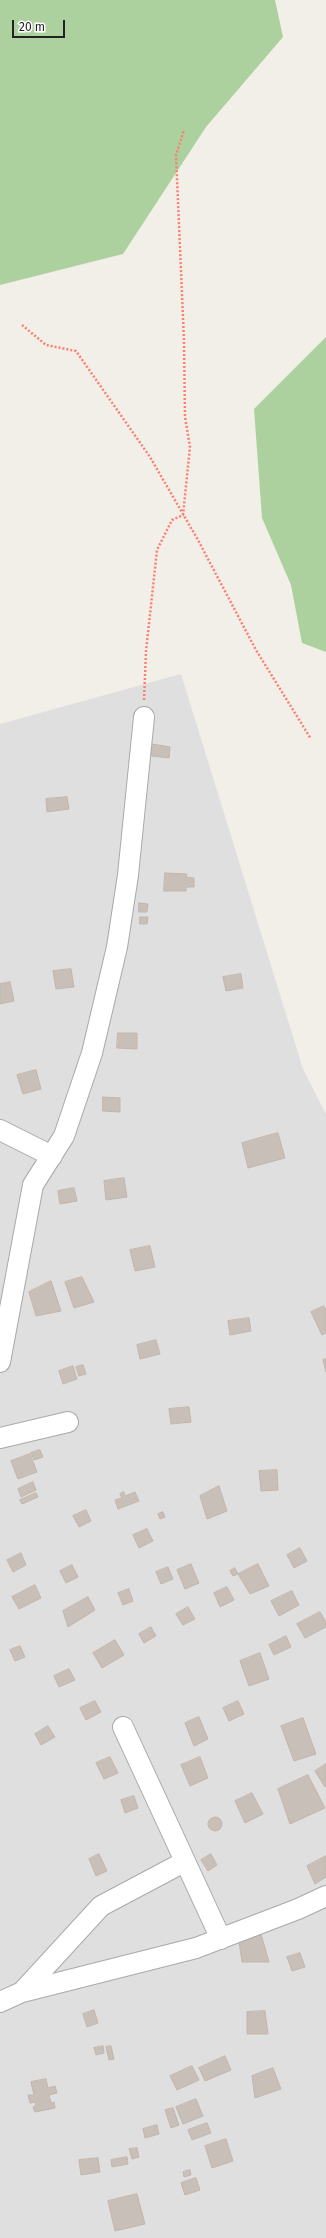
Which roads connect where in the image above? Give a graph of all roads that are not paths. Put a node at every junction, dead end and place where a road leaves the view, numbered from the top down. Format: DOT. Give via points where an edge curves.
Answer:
graph roads {
  1 [pos="144,717"];
  2 [pos="0,1130"];
  3 [pos="52,1156"];
  4 [pos="0,1362"];
  5 [pos="68,1422"];
  6 [pos="0,1438"];
  7 [pos="123,1727"];
  8 [pos="184,1862"];
  9 [pos="326,1896"];
  10 [pos="221,1939"];
  11 [pos="22,1992"];
  12 [pos="0,2002"];
  1 -- 3 [label="street" via="128,875 117,947 92,1053 64,1136"];
  2 -- 3 [label="street"];
  3 -- 4 [label="street" via="33,1185"];
  5 -- 6 [label="street"];
  7 -- 8 [label="street"];
  8 -- 10 [label="street"];
  8 -- 11 [label="street" via="101,1906"];
  9 -- 10 [label="street"];
  10 -- 11 [label="street" via="196,1948"];
  11 -- 12 [label="street"];
}
